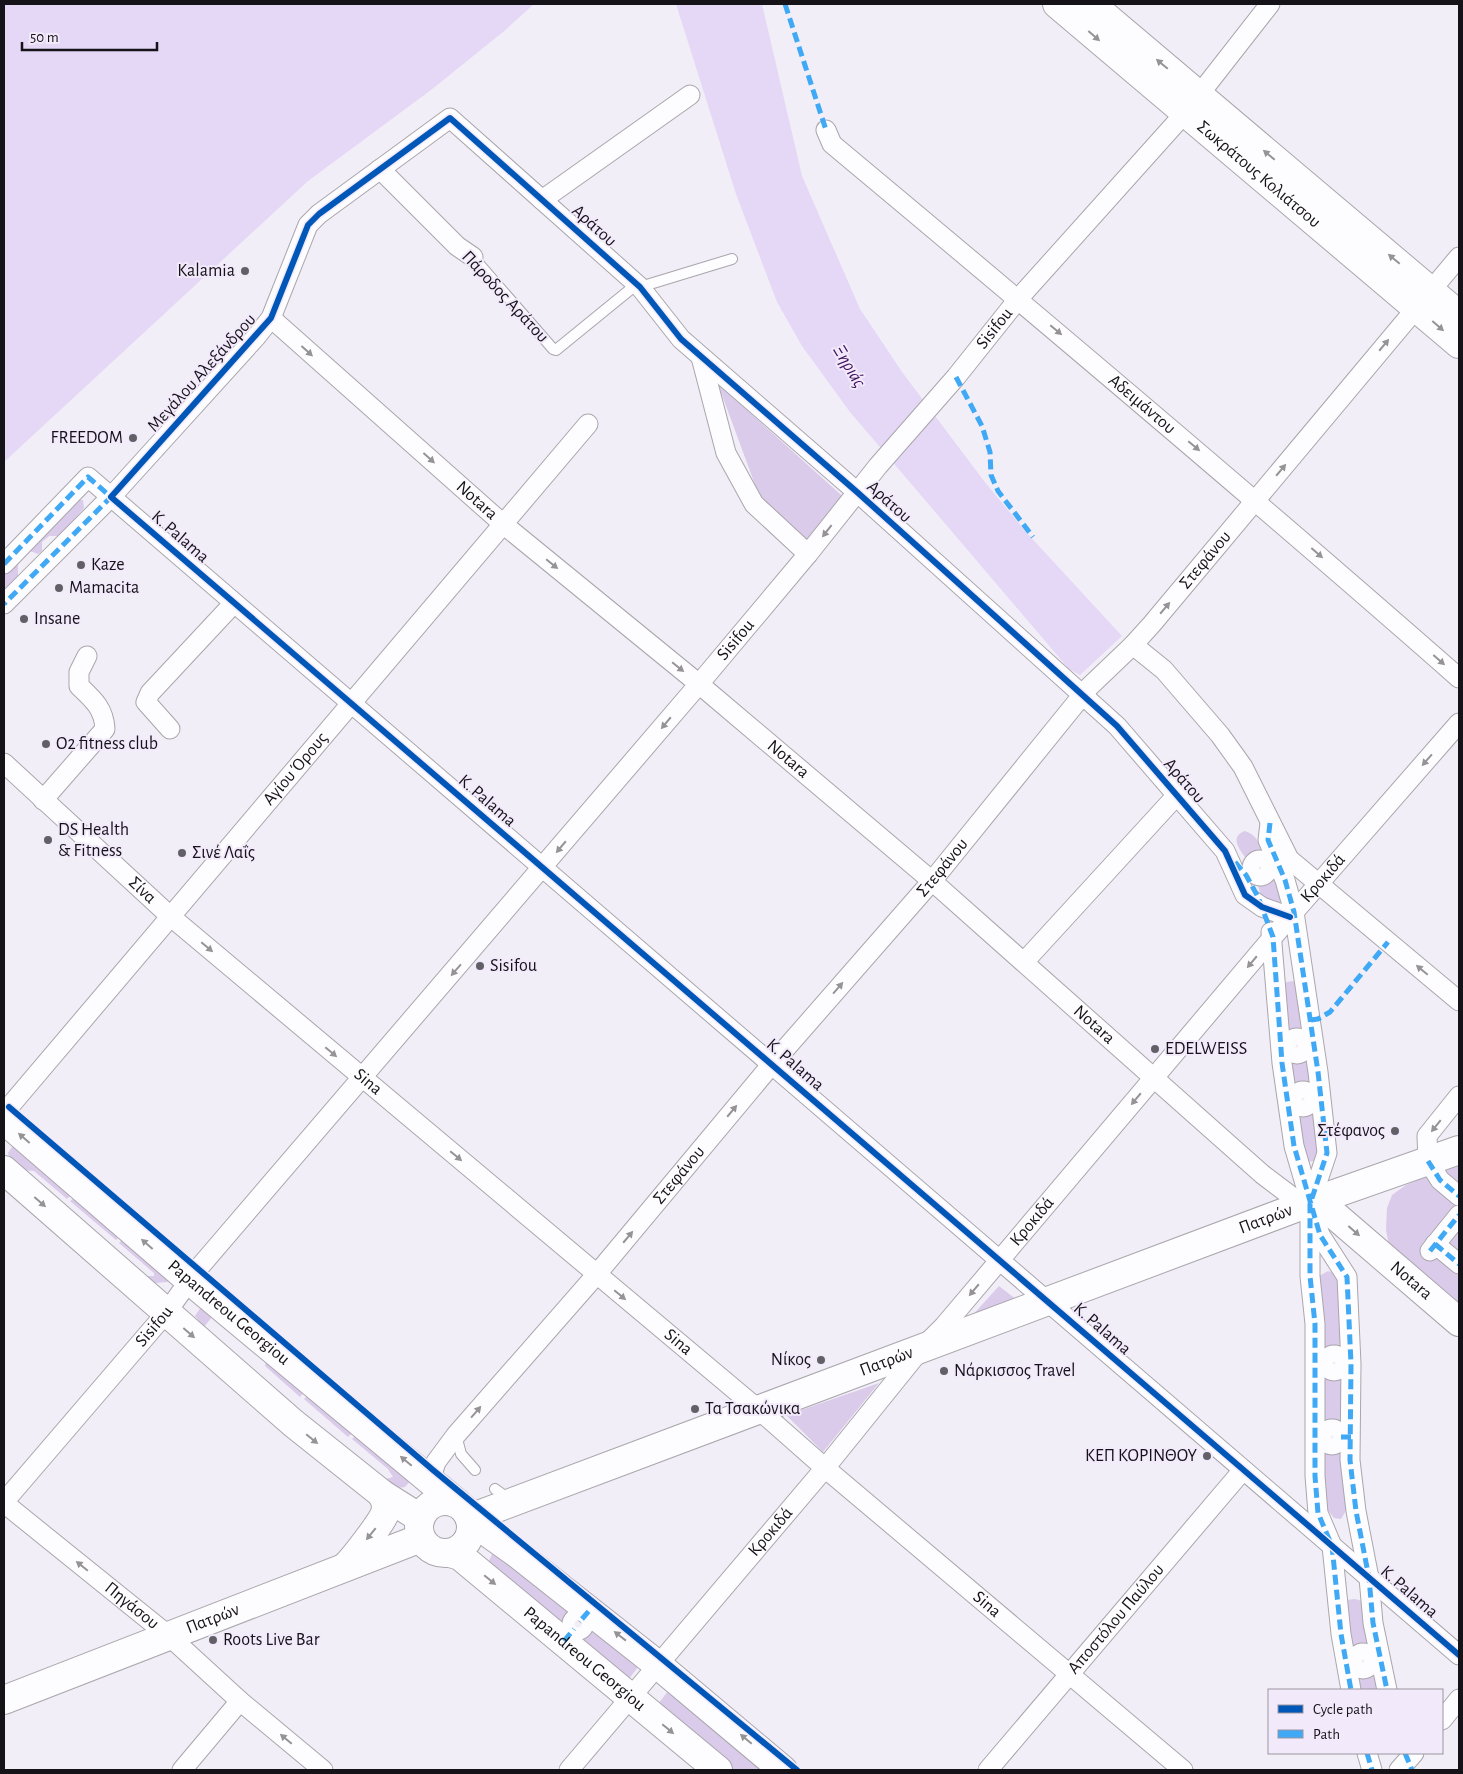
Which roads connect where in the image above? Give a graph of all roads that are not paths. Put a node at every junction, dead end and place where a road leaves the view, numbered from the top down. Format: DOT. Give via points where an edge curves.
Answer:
graph roads {
  1 [pos="1057,4"];
  2 [pos="1091,4"];
  3 [pos="1270,4"];
  4 [pos="690,95"];
  5 [pos="1192,105"];
  6 [pos="450,118"];
  7 [pos="826,130"];
  8 [pos="380,169"];
  9 [pos="542,200"];
  10 [pos="473,257"];
  11 [pos="1459,257"];
  12 [pos="732,259"];
  13 [pos="638,285"];
  14 [pos="1019,298"];
  15 [pos="1424,299"];
  16 [pos="1459,315"];
  17 [pos="271,318"];
  18 [pos="1459,344"];
  19 [pos="701,357"];
  20 [pos="588,424"];
  21 [pos="857,492"];
  22 [pos="110,498"];
  23 [pos="1256,500"];
  24 [pos="503,524"];
  25 [pos="808,554"];
  26 [pos="4,564"];
  27 [pos="234,603"];
  28 [pos="4,604"];
  29 [pos="1134,645"];
  30 [pos="87,656"];
  31 [pos="1459,678"];
  32 [pos="699,684"];
  33 [pos="1085,692"];
  34 [pos="350,703"];
  35 [pos="1459,723"];
  36 [pos="170,729"];
  37 [pos="4,764"];
  38 [pos="1176,795"];
  39 [pos="43,800"];
  40 [pos="1270,823"];
  41 [pos="1226,851"];
  42 [pos="543,868"];
  43 [pos="1261,869"];
  44 [pos="932,881"];
  45 [pos="1320,884"];
  46 [pos="1262,907"];
  47 [pos="1292,914"];
  48 [pos="170,916"];
  49 [pos="1273,937"];
  50 [pos="1024,962"];
  51 [pos="1459,1001"];
  52 [pos="1298,1047"];
  53 [pos="772,1064"];
  54 [pos="1155,1077"];
  55 [pos="362,1078"];
  56 [pos="1459,1096"];
  57 [pos="1304,1100"];
  58 [pos="4,1113"];
  59 [pos="4,1120"];
  60 [pos="1459,1150"];
  61 [pos="1428,1161"];
  62 [pos="4,1170"];
  63 [pos="1459,1196"];
  64 [pos="1310,1203"];
  65 [pos="1459,1215"];
  66 [pos="1000,1261"];
  67 [pos="1459,1264"];
  68 [pos="596,1275"];
  69 [pos="189,1280"];
  70 [pos="1047,1302"];
  71 [pos="166,1313"];
  72 [pos="1459,1322"];
  73 [pos="921,1349"];
  74 [pos="1333,1363"];
  75 [pos="759,1410"];
  76 [pos="456,1435"];
  77 [pos="1332,1437"];
  78 [pos="824,1468"];
  79 [pos="475,1470"];
  80 [pos="1243,1470"];
  81 [pos="430,1481"];
  82 [pos="382,1494"];
  83 [pos="4,1502"];
  84 [pos="466,1515"];
  85 [pos="417,1522"];
  86 [pos="1332,1546"];
  87 [pos="450,1553"];
  88 [pos="342,1568"];
  89 [pos="1369,1578"];
  90 [pos="578,1625"];
  91 [pos="168,1636"];
  92 [pos="1459,1655"];
  93 [pos="1363,1662"];
  94 [pos="658,1665"];
  95 [pos="1069,1674"];
  96 [pos="1351,1689"];
  97 [pos="1386,1689"];
  98 [pos="631,1697"];
  99 [pos="1459,1699"];
  100 [pos="4,1700"];
  101 [pos="240,1701"];
  102 [pos="1443,1719"];
  103 [pos="1367,1754"];
  104 [pos="182,1770"];
  105 [pos="323,1770"];
  106 [pos="569,1770"];
  107 [pos="718,1770"];
  108 [pos="783,1770"];
  109 [pos="988,1770"];
  110 [pos="1184,1770"];
  111 [pos="1372,1770"];
  1 -- 5 [label="main road, Σωκράτους Κολιάτσου, one-way"];
  5 -- 2 [label="main road, Σωκράτους Κολιάτσου, one-way"];
  3 -- 5 [label="street, Sisifou"];
  4 -- 9 [label="street"];
  5 -- 14 [label="street, Sisifou"];
  5 -- 15 [label="main road, Σωκράτους Κολιάτσου"];
  6 -- 8 [label="street, Μεγάλου Αλεξάνδρου"];
  6 -- 9 [label="street, Αράτου"];
  7 -- 14 [label="street, Αδειμάντου" via="832,144"];
  8 -- 10 [label="street, Πάροδος Αράτου" via="457,246"];
  8 -- 17 [label="street, Μεγάλου Αλεξάνδρου" via="318,214 308,225"];
  9 -- 13 [label="street, Αράτου"];
  10 -- 13 [label="lane, Πάροδος Αράτου" via="556,350"];
  11 -- 15 [label="street, Στεφάνου"];
  12 -- 13 [label="lane"];
  13 -- 19 [label="street, Αράτου" via="676,334"];
  14 -- 21 [label="street, Sisifou"];
  14 -- 23 [label="street, Αδειμάντου, one-way"];
  15 -- 16 [label="main road, Σωκράτους Κολιάτσου"];
  15 -- 18 [label="main road, Σωκράτους Κολιάτσου, one-way"];
  23 -- 15 [label="street, Στεφάνου, one-way"];
  17 -- 22 [label="street, Μεγάλου Αλεξάνδρου"];
  17 -- 24 [label="street, Notara, one-way"];
  19 -- 21 [label="street, Αράτου"];
  19 -- 25 [label="street" via="726,453 749,496"];
  20 -- 24 [label="street, Αγίου Όρους"];
  21 -- 25 [label="street, Sisifou, one-way"];
  21 -- 33 [label="street, Αράτου"];
  22 -- 26 [label="street" via="88,477"];
  22 -- 27 [label="street, K. Palama"];
  22 -- 28 [label="street, Μεγάλου Αλεξάνδρου"];
  29 -- 23 [label="street, Στεφάνου, one-way"];
  23 -- 31 [label="street, Αδειμάντου, one-way"];
  24 -- 32 [label="street, Notara, one-way"];
  24 -- 34 [label="street, Αγίου Όρους"];
  25 -- 32 [label="street, Sisifou"];
  27 -- 34 [label="street, K. Palama"];
  27 -- 36 [label="street" via="150,693 146,702"];
  29 -- 33 [label="street, Στεφάνου"];
  29 -- 40 [label="street" via="1164,670 1220,735 1243,767"];
  30 -- 39 [label="street" via="79,672 79,686 98,704 104,716 105,730"];
  32 -- 42 [label="street, Sisifou, one-way"];
  32 -- 44 [label="street, Notara"];
  33 -- 38 [label="street, Αράτου"];
  33 -- 44 [label="street, Στεφάνου"];
  34 -- 42 [label="street, K. Palama"];
  34 -- 48 [label="street, Αγίου Όρους"];
  35 -- 45 [label="street, Κροκιδά, one-way"];
  37 -- 39 [label="street, Σίνα"];
  38 -- 41 [label="street, Αράτου"];
  38 -- 50 [label="street"];
  39 -- 48 [label="street, Σίνα"];
  40 -- 43 [label="street"];
  40 -- 45 [label="street" via="1289,859"];
  41 -- 43 [label="street"];
  41 -- 46 [label="street, Αράτου" via="1245,895"];
  42 -- 53 [label="street, K. Palama"];
  42 -- 55 [label="street, Sisifou, one-way"];
  43 -- 46 [label="street"];
  43 -- 47 [label="street"];
  44 -- 50 [label="street, Notara"];
  53 -- 44 [label="street, Στεφάνου, one-way"];
  45 -- 47 [label="street, Κροκιδά"];
  51 -- 45 [label="street, one-way"];
  46 -- 47 [label="street, Αράτου"];
  46 -- 49 [label="street"];
  47 -- 49 [label="street, Κροκιδά"];
  47 -- 52 [label="street"];
  48 -- 55 [label="street, Sina, one-way"];
  48 -- 58 [label="street, Αγίου Όρους"];
  49 -- 52 [label="street"];
  49 -- 54 [label="street, Κροκιδά, one-way"];
  50 -- 54 [label="street, Notara"];
  52 -- 57 [label="street"];
  52 -- 57 [label="street"];
  53 -- 66 [label="street, K. Palama"];
  68 -- 53 [label="street, Στεφάνου, one-way"];
  54 -- 64 [label="street, Notara" via="1262,1174"];
  54 -- 66 [label="street, Κροκιδά, one-way"];
  55 -- 68 [label="street, Sina, one-way"];
  55 -- 69 [label="street, Sisifou"];
  56 -- 61 [label="street, one-way" via="1427,1136"];
  57 -- 64 [label="street" via="1294,1146"];
  57 -- 64 [label="street" via="1327,1153"];
  69 -- 59 [label="main road, Papandreou Georgiou, one-way"];
  60 -- 61 [label="main road"];
  61 -- 63 [label="street" via="1440,1180"];
  61 -- 64 [label="main road"];
  62 -- 71 [label="main road, one-way"];
  64 -- 70 [label="main road, Πατρών"];
  64 -- 72 [label="main road, Notara, one-way"];
  64 -- 74 [label="street" via="1310,1276 1315,1324"];
  64 -- 74 [label="street" via="1320,1235 1347,1278"];
  65 -- 67 [label="street" via="1433,1247"];
  66 -- 70 [label="street, K. Palama"];
  66 -- 73 [label="street, Κροκιδά, one-way"];
  68 -- 75 [label="street, Sina, one-way"];
  76 -- 68 [label="street, Στεφάνου, one-way"];
  69 -- 71 [label="street, Sisifou"];
  81 -- 69 [label="main road, Papandreou Georgiou, one-way"];
  70 -- 73 [label="main road, Πατρών"];
  70 -- 80 [label="street, K. Palama"];
  71 -- 82 [label="main road, one-way" via="293,1423"];
  71 -- 83 [label="street, Sisifou"];
  73 -- 75 [label="main road, Πατρών"];
  73 -- 78 [label="street, Κροκιδά"];
  74 -- 77 [label="street"];
  74 -- 77 [label="street"];
  75 -- 78 [label="street, Sina"];
  75 -- 84 [label="main road, Πατρών" via="505,1496"];
  76 -- 79 [label="lane" via="461,1454"];
  76 -- 81 [label="street, Στεφάνου" via="436,1462"];
  77 -- 86 [label="street" via="1318,1513"];
  77 -- 89 [label="street" via="1350,1460"];
  78 -- 94 [label="street, Κροκιδά"];
  78 -- 95 [label="street, Sina"];
  80 -- 86 [label="street, K. Palama"];
  80 -- 95 [label="street, Αποστόλου Παύλου"];
  81 -- 84 [label="main road, Papandreou Georgiou"];
  81 -- 85 [label="main road"];
  82 -- 85 [label="main road"];
  82 -- 88 [label="main road, one-way" via="386,1502 384,1515 354,1560"];
  91 -- 83 [label="street, Πηγάσου, one-way"];
  84 -- 85 [label="main road" via="440,1501"];
  84 -- 87 [label="main road" via="468,1540"];
  84 -- 90 [label="main road, Papandreou Georgiou" via="495,1537"];
  85 -- 87 [label="main road" via="433,1550"];
  85 -- 88 [label="main road, Πατρών"];
  86 -- 89 [label="street, K. Palama"];
  86 -- 93 [label="street"];
  87 -- 90 [label="main road, Papandreou Georgiou, one-way"];
  88 -- 91 [label="main road, Πατρών"];
  89 -- 92 [label="street, K. Palama"];
  89 -- 93 [label="street" via="1373,1624"];
  94 -- 90 [label="main road, Papandreou Georgiou, one-way"];
  90 -- 98 [label="main road, Papandreou Georgiou"];
  91 -- 100 [label="main road, Πατρών"];
  91 -- 101 [label="street, Πηγάσου"];
  93 -- 96 [label="street"];
  93 -- 97 [label="street"];
  94 -- 98 [label="street, Κροκιδά"];
  108 -- 94 [label="main road, Papandreou Georgiou, one-way"];
  95 -- 109 [label="street, Αποστόλου Παύλου"];
  95 -- 110 [label="street, Sina"];
  98 -- 106 [label="street, Κροκιδά"];
  98 -- 107 [label="main road, Papandreou Georgiou, one-way"];
  99 -- 102 [label="street"];
  101 -- 104 [label="street"];
  105 -- 101 [label="street, Πηγάσου, one-way"];
  103 -- 111 [label="street"];
}
